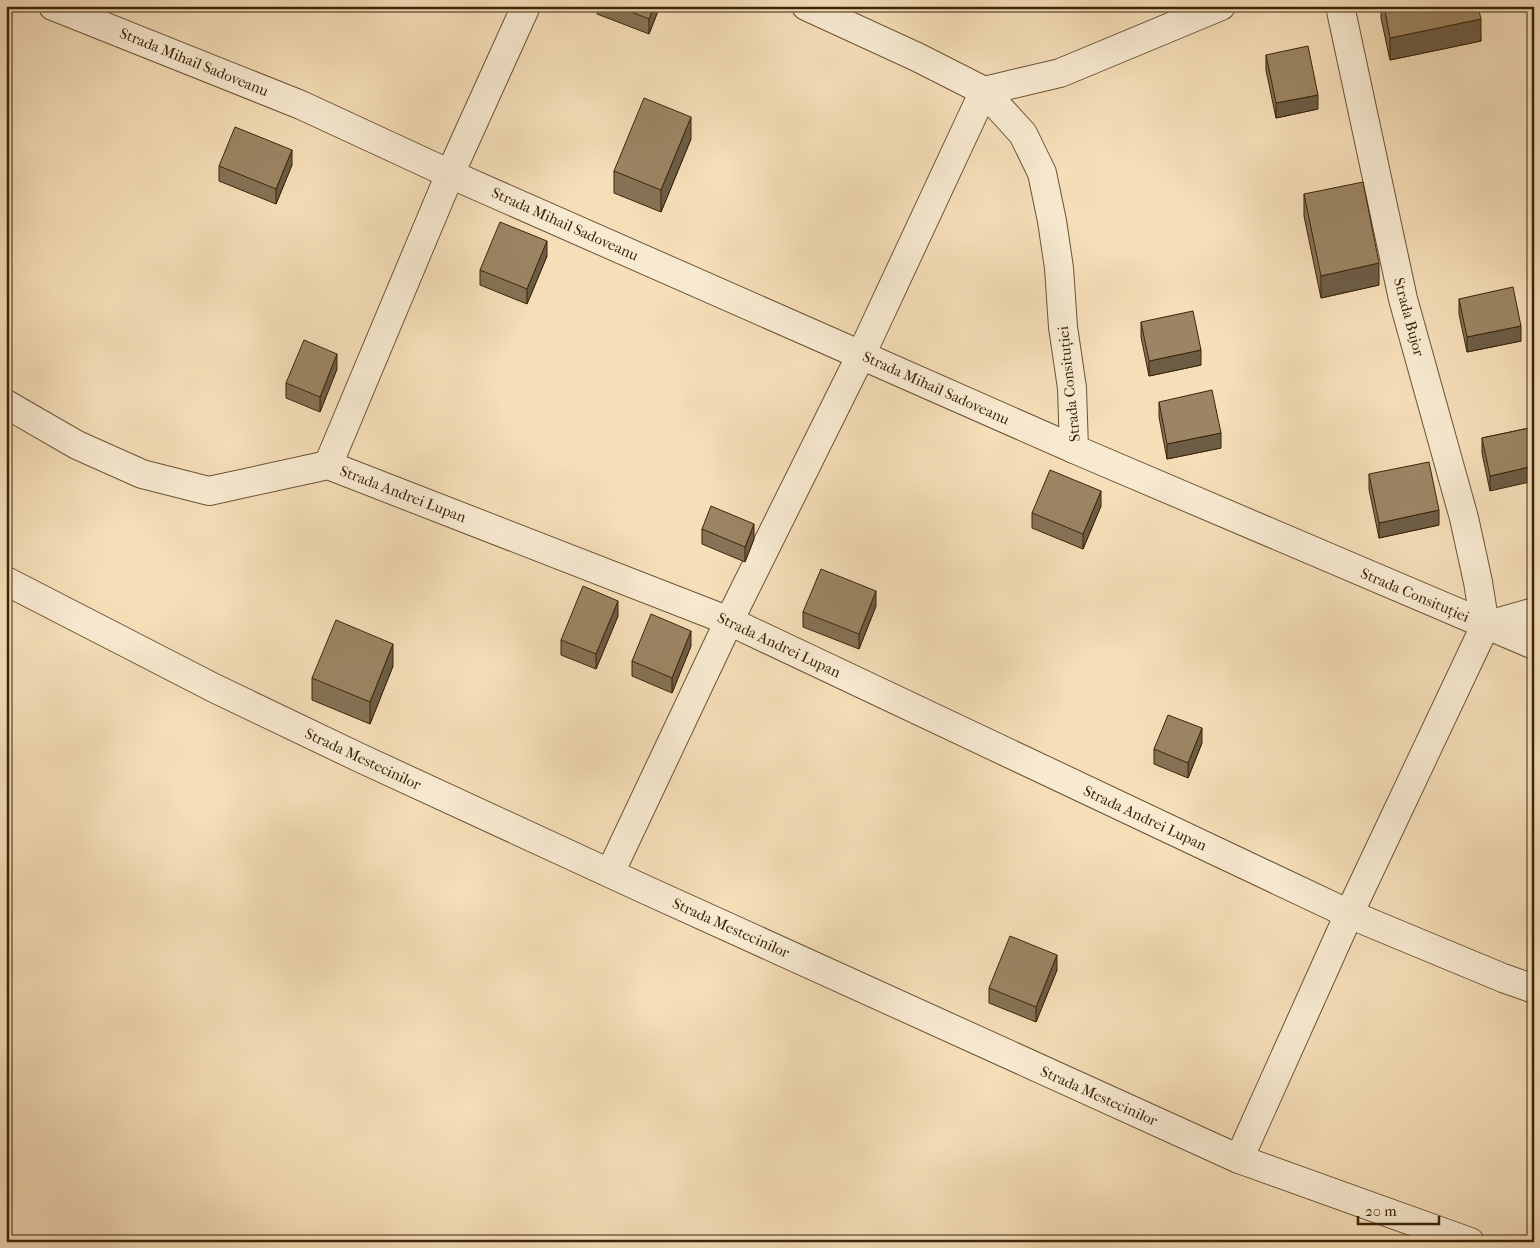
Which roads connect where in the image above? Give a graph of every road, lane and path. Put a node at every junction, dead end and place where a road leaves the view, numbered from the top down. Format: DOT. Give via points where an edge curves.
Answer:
graph roads {
  1 [pos="53,6"];
  2 [pos="526,6"];
  3 [pos="806,6"];
  4 [pos="1222,6"];
  5 [pos="1340,6"];
  6 [pos="984,91"];
  7 [pos="450,174"];
  8 [pos="861,355"];
  9 [pos="6,404"];
  10 [pos="1074,449"];
  11 [pos="328,465"];
  12 [pos="6,581"];
  13 [pos="1534,612"];
  14 [pos="729,621"];
  15 [pos="1485,626"];
  16 [pos="1534,645"];
  17 [pos="610,873"];
  18 [pos="1349,914"];
  19 [pos="1534,989"];
  20 [pos="1239,1159"];
  21 [pos="1470,1242"];
  1 -- 7 [label="street, Strada Mihail Sadoveanu" via="301,105"];
  2 -- 7 [label="street"];
  3 -- 6 [label="street, Strada Consituției"];
  4 -- 6 [label="street" via="1060,74"];
  5 -- 15 [label="street, Strada Bujor" via="1403,299 1464,518"];
  6 -- 8 [label="street"];
  6 -- 10 [label="street, Strada Consituției" via="1023,134 1042,173 1059,268 1072,388"];
  7 -- 8 [label="street, Strada Mihail Sadoveanu"];
  7 -- 11 [label="street"];
  8 -- 10 [label="street, Strada Mihail Sadoveanu"];
  8 -- 14 [label="street"];
  9 -- 11 [label="street, Strada Andrei Lupan" via="77,444 142,474 209,491"];
  10 -- 15 [label="street, Strada Consituției"];
  11 -- 14 [label="street, Strada Andrei Lupan"];
  12 -- 17 [label="street, Strada Mestecinilor" via="214,688"];
  13 -- 15 [label="street"];
  14 -- 17 [label="street"];
  14 -- 18 [label="street, Strada Andrei Lupan"];
  15 -- 16 [label="street, Strada Consituției"];
  15 -- 18 [label="street"];
  17 -- 20 [label="street, Strada Mestecinilor"];
  18 -- 19 [label="street, Strada Andrei Lupan"];
  18 -- 20 [label="street"];
  20 -- 21 [label="street, Strada Mestecinilor"];
}
